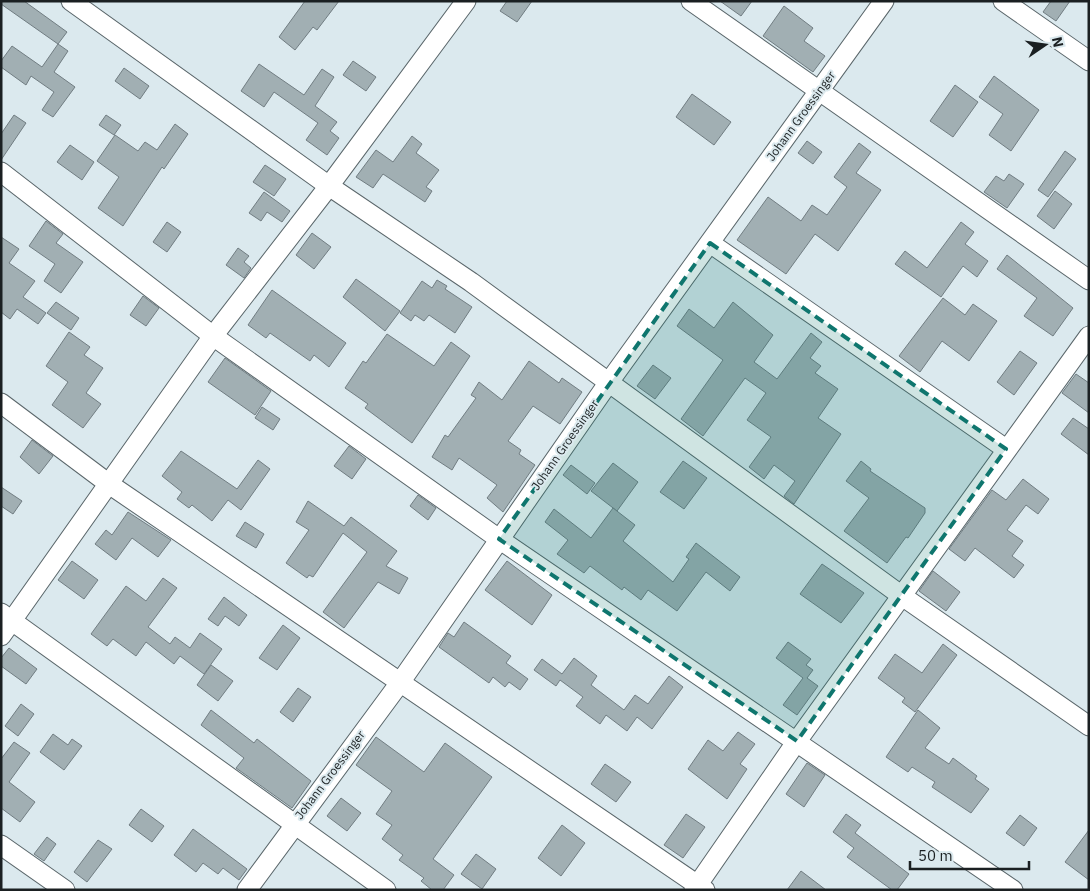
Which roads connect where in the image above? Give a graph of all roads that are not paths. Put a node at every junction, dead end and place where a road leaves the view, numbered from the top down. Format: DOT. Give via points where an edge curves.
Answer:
graph roads {
  1 [pos="70,1"];
  2 [pos="466,1"];
  3 [pos="691,1"];
  4 [pos="884,1"];
  5 [pos="1004,1"];
  6 [pos="1089,61"];
  7 [pos="819,92"];
  8 [pos="1,172"];
  9 [pos="329,186"];
  10 [pos="710,243"];
  11 [pos="1089,280"];
  12 [pos="214,336"];
  13 [pos="1089,336"];
  14 [pos="609,382"];
  15 [pos="1,403"];
  16 [pos="1006,449"];
  17 [pos="109,484"];
  18 [pos="500,539"];
  19 [pos="902,596"];
  20 [pos="7,617"];
  21 [pos="1,636"];
  22 [pos="399,684"];
  23 [pos="1089,726"];
  24 [pos="797,741"];
  25 [pos="294,824"];
  26 [pos="1,845"];
  27 [pos="699,888"];
  28 [pos="65,890"];
  29 [pos="247,890"];
  30 [pos="386,890"];
  31 [pos="1013,890"];
  1 -- 9 [label="street"];
  2 -- 9 [label="street"];
  3 -- 7 [label="street"];
  4 -- 7 [label="street, Johann Groessinger"];
  5 -- 6 [label="street"];
  7 -- 10 [label="street, Johann Groessinger"];
  7 -- 11 [label="street"];
  8 -- 12 [label="street"];
  9 -- 12 [label="street"];
  9 -- 14 [label="street" via="471,282"];
  10 -- 14 [label="street, Johann Groessinger"];
  10 -- 16 [label="street"];
  12 -- 17 [label="street"];
  12 -- 18 [label="street"];
  13 -- 16 [label="street"];
  14 -- 18 [label="street, Johann Groessinger"];
  14 -- 19 [label="street"];
  15 -- 17 [label="street"];
  16 -- 19 [label="street"];
  17 -- 20 [label="street"];
  17 -- 22 [label="street"];
  18 -- 22 [label="street, Johann Groessinger"];
  18 -- 24 [label="street"];
  19 -- 23 [label="street"];
  19 -- 24 [label="street"];
  20 -- 21 [label="street"];
  20 -- 25 [label="street"];
  22 -- 25 [label="street, Johann Groessinger"];
  22 -- 27 [label="street"];
  24 -- 27 [label="street"];
  24 -- 31 [label="street"];
  25 -- 29 [label="street, Johann Groessinger"];
  25 -- 30 [label="street"];
  26 -- 28 [label="street"];
}
